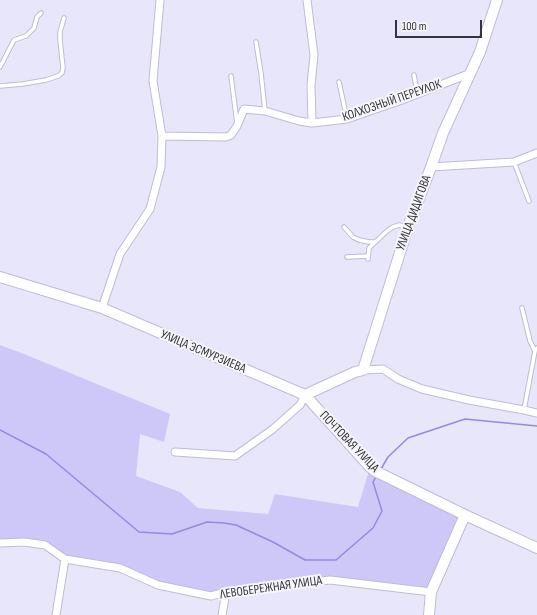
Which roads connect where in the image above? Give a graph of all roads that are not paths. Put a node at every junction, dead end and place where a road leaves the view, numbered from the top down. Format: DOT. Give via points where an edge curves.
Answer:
graph roads {
  1 [pos="160,0"];
  2 [pos="307,0"];
  3 [pos="497,0"];
  4 [pos="41,13"];
  5 [pos="64,18"];
  6 [pos="256,42"];
  7 [pos="0,67"];
  8 [pos="471,73"];
  9 [pos="414,75"];
  10 [pos="231,76"];
  11 [pos="338,82"];
  12 [pos="0,86"];
  13 [pos="417,93"];
  14 [pos="265,111"];
  15 [pos="347,119"];
  16 [pos="312,123"];
  17 [pos="237,126"];
  18 [pos="162,136"];
  19 [pos="537,153"];
  20 [pos="514,162"];
  21 [pos="431,167"];
  22 [pos="529,201"];
  23 [pos="344,227"];
  24 [pos="408,227"];
  25 [pos="376,242"];
  26 [pos="346,257"];
  27 [pos="0,277"];
  28 [pos="102,308"];
  29 [pos="522,308"];
  30 [pos="536,349"];
  31 [pos="363,370"];
  32 [pos="305,395"];
  33 [pos="524,410"];
  34 [pos="537,413"];
  35 [pos="175,452"];
  36 [pos="465,515"];
  37 [pos="0,543"];
  38 [pos="537,548"];
  39 [pos="65,559"];
  40 [pos="226,592"];
  41 [pos="432,592"];
  42 [pos="56,615"];
  43 [pos="222,615"];
  44 [pos="429,615"];
  1 -- 18 [label="street" via="153,82"];
  2 -- 16 [label="street" via="314,55 311,85"];
  3 -- 8 [label="street, УЛИЦА ДИДИГОВА"];
  4 -- 7 [label="lane" via="37,16 34,28 26,36 14,40"];
  5 -- 12 [label="lane" via="60,32 62,73 46,80"];
  6 -- 14 [label="lane"];
  8 -- 13 [label="street, КОЛХОЗНЫЙ ПЕРЕУЛОК"];
  8 -- 21 [label="street, УЛИЦА ДИДИГОВА" via="443,133"];
  9 -- 13 [label="lane"];
  10 -- 17 [label="lane"];
  11 -- 15 [label="lane"];
  13 -- 15 [label="street, КОЛХОЗНЫЙ ПЕРЕУЛОК"];
  14 -- 16 [label="street, КОЛХОЗНЫЙ ПЕРЕУЛОК"];
  14 -- 17 [label="street, КОЛХОЗНЫЙ ПЕРЕУЛОК" via="244,109"];
  15 -- 16 [label="street, КОЛХОЗНЫЙ ПЕРЕУЛОК"];
  17 -- 18 [label="street, КОЛХОЗНЫЙ ПЕРЕУЛОК" via="231,135 226,137"];
  18 -- 28 [label="street" via="160,167 150,209 120,254"];
  19 -- 20 [label="street"];
  20 -- 21 [label="street"];
  20 -- 22 [label="lane"];
  21 -- 24 [label="street, УЛИЦА ДИДИГОВА"];
  23 -- 25 [label="lane" via="359,240"];
  24 -- 25 [label="lane" via="393,227"];
  24 -- 31 [label="street, УЛИЦА ДИДИГОВА"];
  25 -- 26 [label="lane" via="369,248 368,257"];
  27 -- 28 [label="street, УЛИЦА ЭСМУРЗИЕВА"];
  28 -- 32 [label="street, УЛИЦА ЭСМУРЗИЕВА"];
  29 -- 30 [label="lane" via="530,341"];
  30 -- 33 [label="lane"];
  31 -- 32 [label="street"];
  31 -- 33 [label="street" via="383,369 398,379 422,389"];
  32 -- 35 [label="street" via="300,405 273,429 235,456"];
  32 -- 36 [label="street, ПОЧТОВАЯ УЛИЦА" via="375,471"];
  33 -- 34 [label="street"];
  36 -- 38 [label="street, ПОЧТОВАЯ УЛИЦА"];
  36 -- 41 [label="street"];
  37 -- 39 [label="street, ЛЕВОБЕРЕЖНАЯ УЛИЦА" via="24,542 45,545"];
  39 -- 40 [label="street, ЛЕВОБЕРЕЖНАЯ УЛИЦА" via="120,568 158,585 211,596"];
  39 -- 42 [label="street"];
  40 -- 41 [label="street, ЛЕВОБЕРЕЖНАЯ УЛИЦА" via="330,580"];
  40 -- 43 [label="street"];
  41 -- 44 [label="street"];
}
